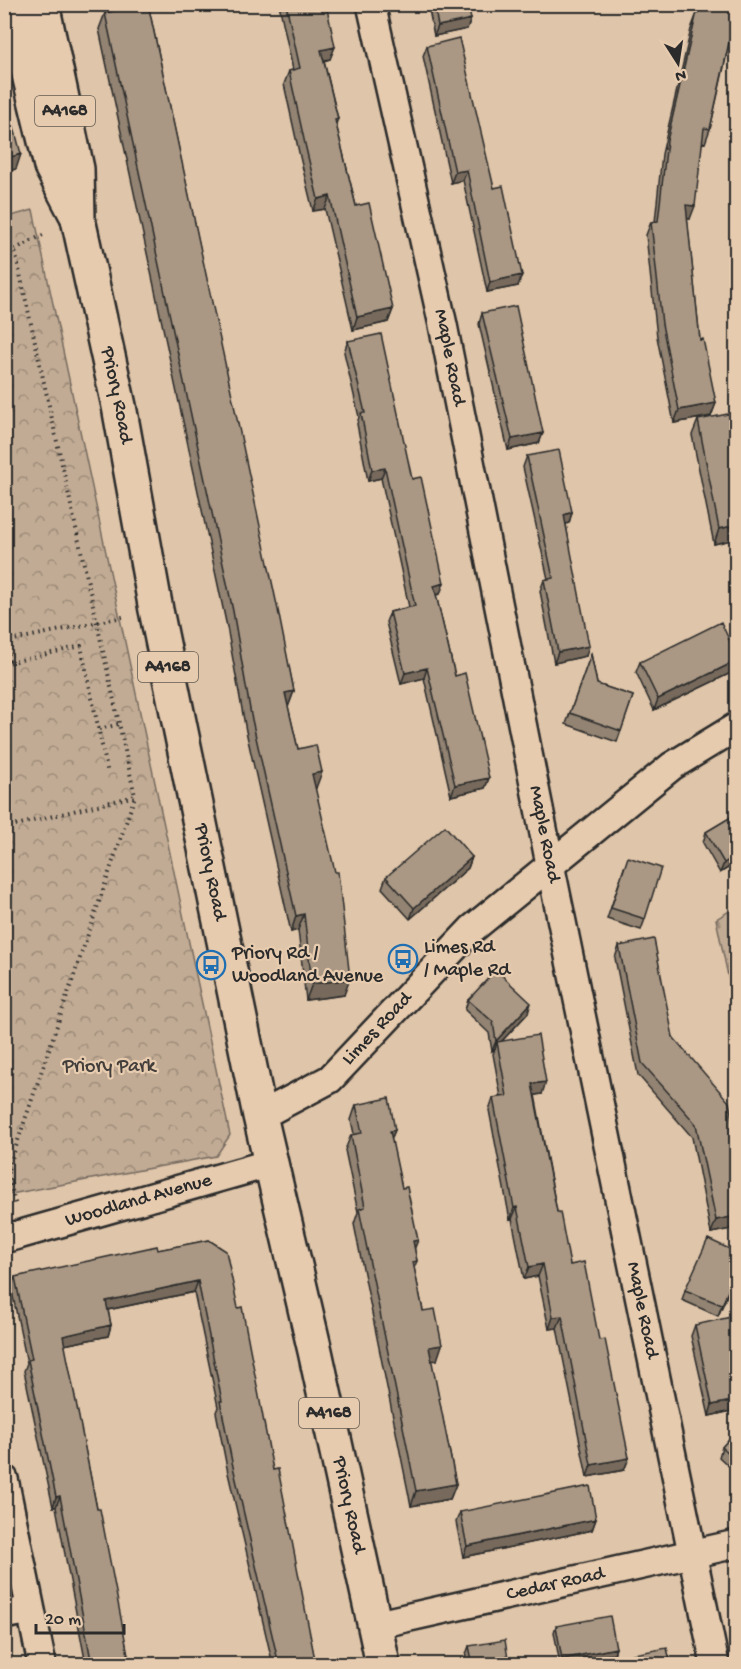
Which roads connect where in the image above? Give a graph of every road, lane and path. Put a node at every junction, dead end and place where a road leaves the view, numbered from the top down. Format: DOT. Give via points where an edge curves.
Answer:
graph roads {
  1 [pos="371,4"];
  2 [pos="21,5"];
  3 [pos="43,235"];
  4 [pos="15,251"];
  5 [pos="4,255"];
  6 [pos="156,610"];
  7 [pos="98,622"];
  8 [pos="5,642"];
  9 [pos="7,663"];
  10 [pos="120,724"];
  11 [pos="736,727"];
  12 [pos="99,729"];
  13 [pos="108,774"];
  14 [pos="135,796"];
  15 [pos="4,828"];
  16 [pos="550,864"];
  17 [pos="260,1116"];
  18 [pos="4,1155"];
  19 [pos="271,1163"];
  20 [pos="6,1169"];
  21 [pos="13,1237"];
  22 [pos="4,1479"];
  23 [pos="736,1544"];
  24 [pos="691,1555"];
  25 [pos="17,1612"];
  26 [pos="374,1625"];
  27 [pos="42,1665"];
  28 [pos="383,1665"];
  29 [pos="715,1665"];
  1 -- 16 [label="street, Maple Road" via="443,325"];
  2 -- 6 [label="main road, Priory Road / A4168" via="77,169 78,219 119,406"];
  3 -- 4 [label="path"];
  4 -- 5 [label="path"];
  4 -- 7 [label="path"];
  6 -- 7 [label="path"];
  6 -- 17 [label="main road, Priory Road / A4168"];
  7 -- 8 [label="path"];
  7 -- 10 [label="path"];
  8 -- 9 [label="path"];
  9 -- 12 [label="path" via="81,646"];
  10 -- 12 [label="path"];
  10 -- 14 [label="path"];
  11 -- 16 [label="street, Limes Road" via="672,766"];
  12 -- 13 [label="path"];
  14 -- 15 [label="path"];
  14 -- 20 [label="path"];
  16 -- 17 [label="street, Limes Road" via="472,929 330,1079"];
  16 -- 24 [label="street, Maple Road"];
  17 -- 19 [label="main road, Priory Road / A4168"];
  18 -- 20 [label="path"];
  19 -- 21 [label="street, Woodland Avenue"];
  19 -- 26 [label="main road, Priory Road / A4168"];
  20 -- 21 [label="path"];
  22 -- 25 [label="street"];
  23 -- 24 [label="street, Cedar Road"];
  24 -- 26 [label="street, Cedar Road"];
  24 -- 29 [label="street, Maple Road"];
  25 -- 27 [label="street"];
  26 -- 28 [label="main road, Priory Road / A4168"];
}
